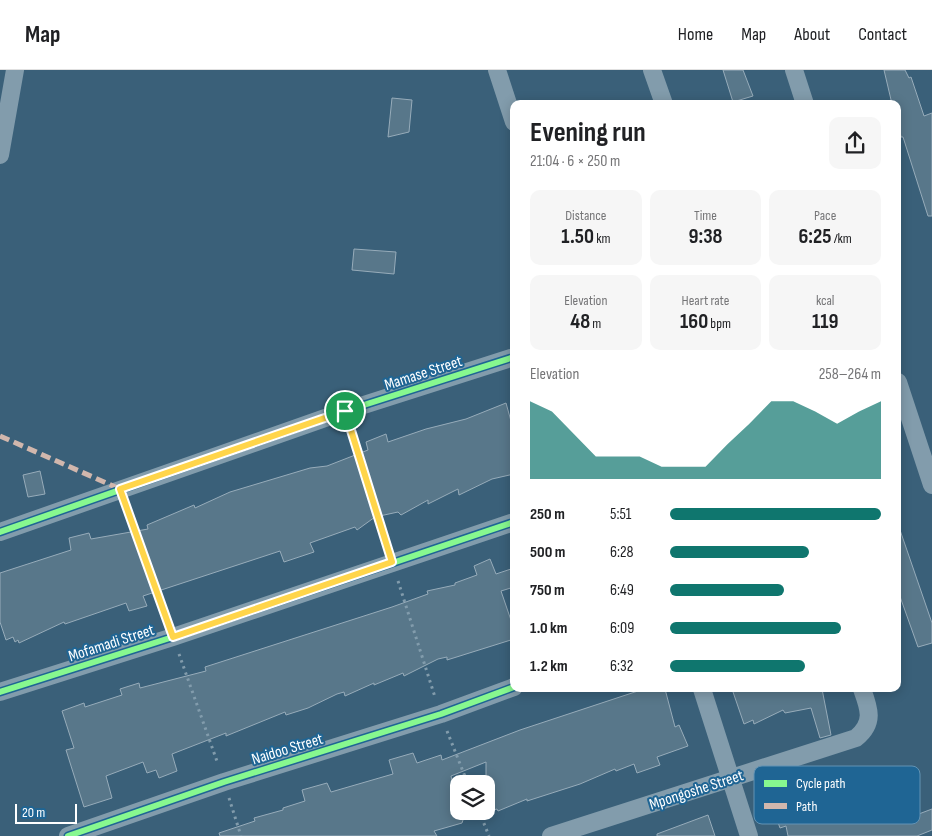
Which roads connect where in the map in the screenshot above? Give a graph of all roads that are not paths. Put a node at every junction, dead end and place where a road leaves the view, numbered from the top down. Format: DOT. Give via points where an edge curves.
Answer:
graph roads {
  1 [pos="14,70"];
  2 [pos="497,70"];
  3 [pos="652,70"];
  4 [pos="794,70"];
  5 [pos="5,93"];
  6 [pos="663,100"];
  7 [pos="803,100"];
  8 [pos="510,110"];
  9 [pos="0,155"];
  10 [pos="510,358"];
  11 [pos="901,391"];
  12 [pos="932,485"];
  13 [pos="510,523"];
  14 [pos="0,532"];
  15 [pos="510,688"];
  16 [pos="0,692"];
  17 [pos="703,692"];
  18 [pos="863,692"];
  19 [pos="767,766"];
  20 [pos="754,770"];
  21 [pos="729,778"];
  22 [pos="68,836"];
  23 [pos="551,836"];
  24 [pos="749,836"];
  1 -- 5 [label="street"];
  2 -- 8 [label="street"];
  3 -- 6 [label="street"];
  4 -- 7 [label="street"];
  5 -- 9 [label="street"];
  10 -- 14 [label="street, Mamase Street" via="345,411"];
  11 -- 12 [label="street"];
  13 -- 16 [label="street, Mofamadi Street"];
  15 -- 22 [label="street, Naidoo Street"];
  17 -- 21 [label="street"];
  18 -- 19 [label="street, Mpongoshe Street" via="870,711 867,728 856,738"];
  20 -- 21 [label="street, Mpongoshe Street"];
  21 -- 23 [label="street, Mpongoshe Street"];
  21 -- 24 [label="street"];
}
